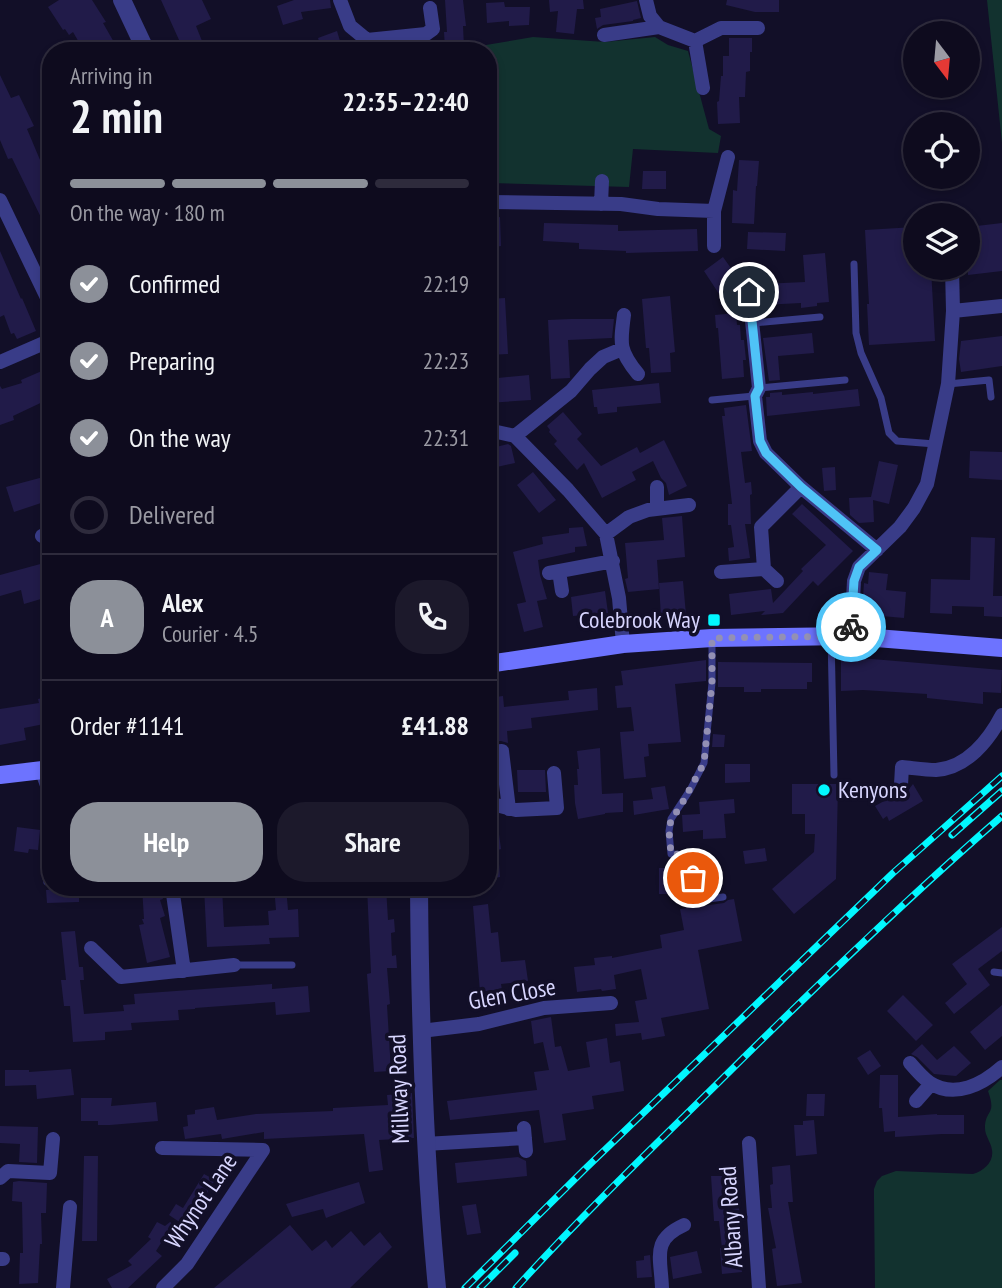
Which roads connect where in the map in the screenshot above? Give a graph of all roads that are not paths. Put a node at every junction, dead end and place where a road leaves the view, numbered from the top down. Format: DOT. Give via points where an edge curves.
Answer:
graph roads {
  1 [pos="122,0"];
  2 [pos="340,0"];
  3 [pos="646,0"];
  4 [pos="430,8"];
  5 [pos="659,27"];
  6 [pos="758,28"];
  7 [pos="604,35"];
  8 [pos="695,41"];
  9 [pos="142,42"];
  10 [pos="703,88"];
  11 [pos="728,157"];
  12 [pos="602,181"];
  13 [pos="0,200"];
  14 [pos="497,202"];
  15 [pos="601,204"];
  16 [pos="714,211"];
  17 [pos="714,246"];
  18 [pos="854,264"];
  19 [pos="952,280"];
  20 [pos="42,287"];
  21 [pos="749,292"];
  22 [pos="1002,306"];
  23 [pos="953,311"];
  24 [pos="624,315"];
  25 [pos="821,317"];
  26 [pos="752,323"];
  27 [pos="42,344"];
  28 [pos="622,349"];
  29 [pos="0,362"];
  30 [pos="638,374"];
  31 [pos="845,380"];
  32 [pos="948,384"];
  33 [pos="757,392"];
  34 [pos="991,397"];
  35 [pos="712,400"];
  36 [pos="497,432"];
  37 [pos="515,436"];
  38 [pos="935,444"];
  39 [pos="657,487"];
  40 [pos="801,487"];
  41 [pos="689,505"];
  42 [pos="657,509"];
  43 [pos="606,534"];
  44 [pos="877,550"];
  45 [pos="613,561"];
  46 [pos="764,569"];
  47 [pos="721,572"];
  48 [pos="776,581"];
  49 [pos="562,591"];
  50 [pos="831,636"];
  51 [pos="851,636"];
  52 [pos="712,638"];
  53 [pos="623,644"];
  54 [pos="1002,648"];
  55 [pos="497,663"];
  56 [pos="1002,715"];
  57 [pos="497,751"];
  58 [pos="42,770"];
  59 [pos="554,773"];
  60 [pos="0,775"];
  61 [pos="834,775"];
  62 [pos="901,785"];
  63 [pos="497,805"];
  64 [pos="509,808"];
  65 [pos="173,896"];
  66 [pos="419,896"];
  67 [pos="723,897"];
  68 [pos="91,948"];
  69 [pos="234,965"];
  70 [pos="292,965"];
  71 [pos="184,971"];
  72 [pos="611,1003"];
  73 [pos="421,1031"];
  74 [pos="910,1063"];
  75 [pos="1002,1067"];
  76 [pos="931,1084"];
  77 [pos="916,1101"];
  78 [pos="53,1139"];
  79 [pos="525,1139"];
  80 [pos="749,1143"];
  81 [pos="425,1144"];
  82 [pos="162,1148"];
  83 [pos="0,1178"];
  84 [pos="70,1207"];
  85 [pos="684,1225"];
  86 [pos="63,1288"];
  87 [pos="163,1288"];
  88 [pos="437,1288"];
  89 [pos="662,1288"];
  90 [pos="759,1288"];
  1 -- 9 [label="street"];
  2 -- 4 [label="street" via="350,26 367,40 426,34 433,29"];
  3 -- 5 [label="street"];
  5 -- 7 [label="street"];
  5 -- 8 [label="street"];
  6 -- 8 [label="street" via="721,28"];
  8 -- 10 [label="street"];
  11 -- 16 [label="street"];
  12 -- 15 [label="street"];
  13 -- 20 [label="street"];
  14 -- 15 [label="street"];
  15 -- 16 [label="street"];
  16 -- 17 [label="street"];
  18 -- 38 [label="lane" via="856,332 890,433 897,441"];
  19 -- 23 [label="street"];
  21 -- 26 [label="street"];
  22 -- 23 [label="street"];
  23 -- 32 [label="street"];
  24 -- 28 [label="street"];
  25 -- 26 [label="lane"];
  26 -- 33 [label="street"];
  27 -- 29 [label="street"];
  28 -- 30 [label="street"];
  28 -- 37 [label="street" via="603,357 571,391"];
  31 -- 33 [label="lane"];
  32 -- 34 [label="lane" via="989,380"];
  32 -- 38 [label="street"];
  33 -- 35 [label="lane"];
  33 -- 40 [label="street" via="760,441 766,453"];
  36 -- 37 [label="street"];
  37 -- 43 [label="street"];
  38 -- 44 [label="street" via="927,484 914,508"];
  39 -- 42 [label="street"];
  40 -- 44 [label="street"];
  40 -- 46 [label="street" via="761,527"];
  41 -- 42 [label="street"];
  42 -- 43 [label="street" via="629,517"];
  43 -- 45 [label="street"];
  44 -- 51 [label="street" via="859,567 854,581"];
  45 -- 49 [label="street" via="554,572"];
  45 -- 53 [label="street"];
  46 -- 47 [label="street"];
  46 -- 48 [label="street"];
  50 -- 51 [label="main road"];
  50 -- 52 [label="main road"];
  50 -- 61 [label="lane"];
  51 -- 54 [label="main road"];
  52 -- 53 [label="main road"];
  52 -- 67 [label="lane" via="704,763 671,819 669,831 671,854 692,855 694,901"];
  53 -- 55 [label="main road"];
  56 -- 62 [label="street" via="969,757 936,770 902,767"];
  57 -- 64 [label="street" via="502,751"];
  58 -- 60 [label="main road"];
  59 -- 64 [label="street" via="557,808"];
  63 -- 64 [label="street"];
  65 -- 71 [label="street"];
  66 -- 73 [label="street, Millway Road"];
  68 -- 71 [label="street" via="121,976"];
  69 -- 70 [label="lane"];
  69 -- 71 [label="street"];
  72 -- 73 [label="street, Glen Close" via="544,1008 480,1024"];
  73 -- 81 [label="street, Millway Road"];
  74 -- 76 [label="street"];
  75 -- 76 [label="street" via="979,1084 955,1091"];
  76 -- 77 [label="street"];
  78 -- 83 [label="street" via="50,1173 8,1171"];
  79 -- 81 [label="street"];
  80 -- 90 [label="street, Albany Road"];
  81 -- 88 [label="street, Millway Road"];
  82 -- 87 [label="street, Whynot Lane" via="263,1150 187,1264"];
  84 -- 86 [label="street"];
  85 -- 89 [label="street" via="671,1231 660,1247"];
}
